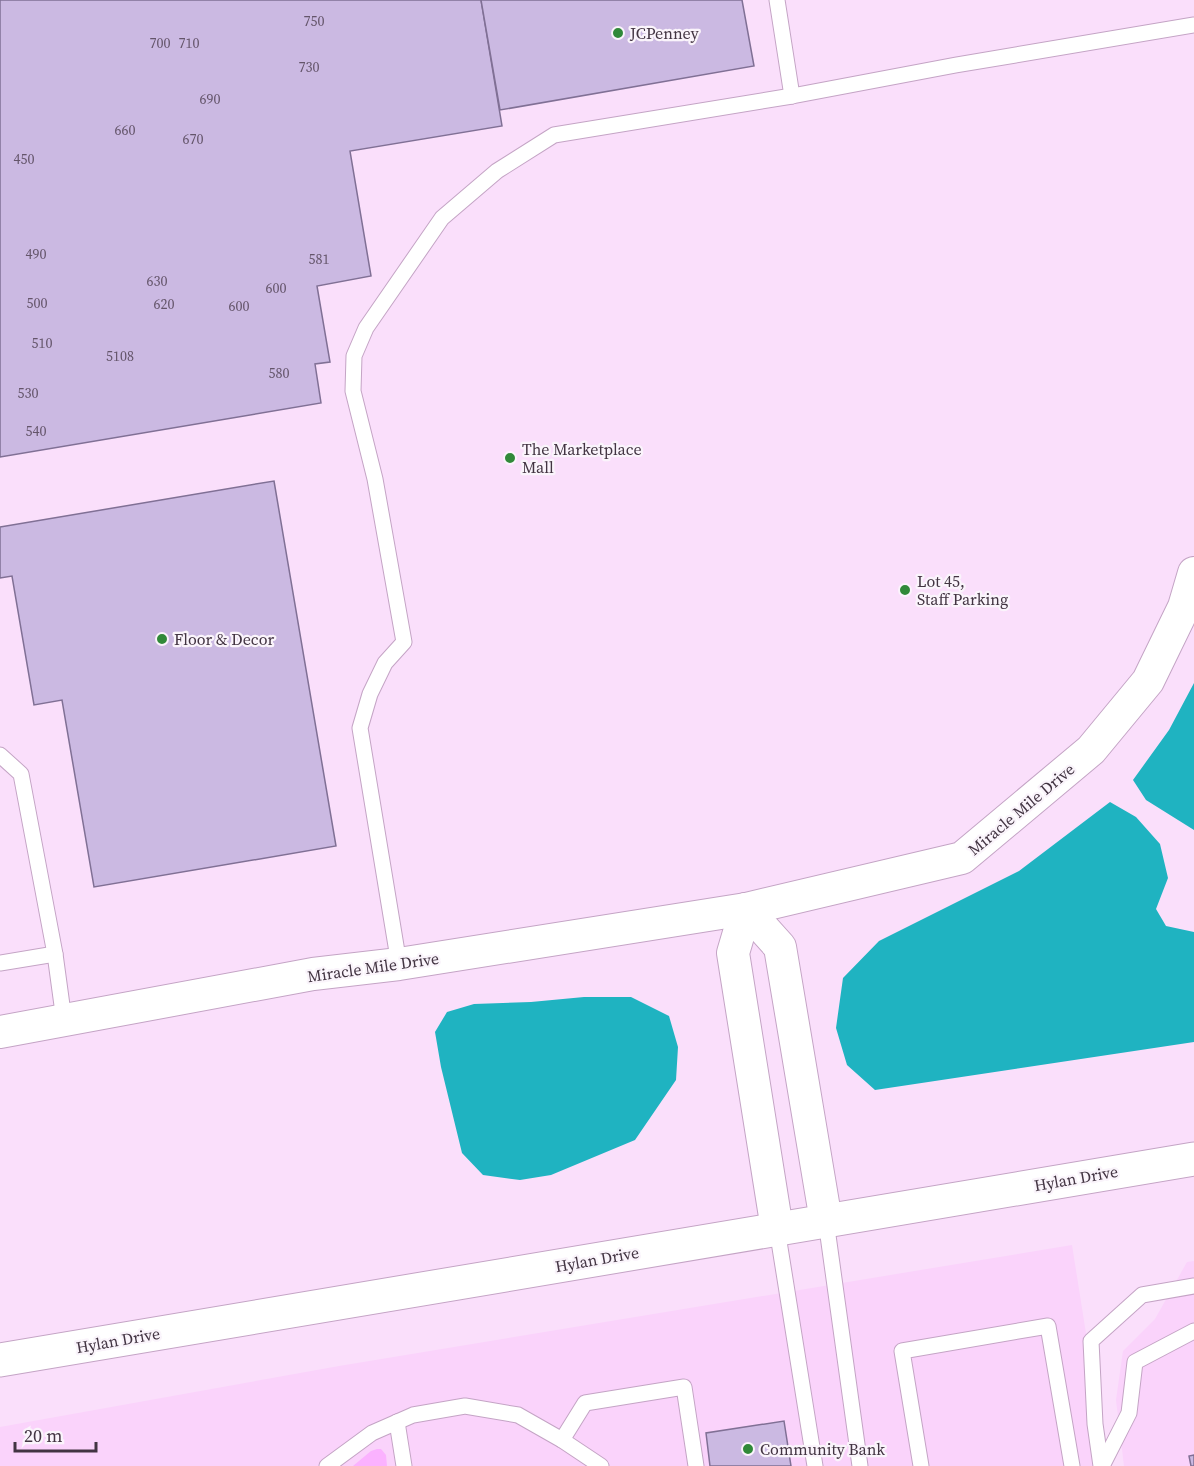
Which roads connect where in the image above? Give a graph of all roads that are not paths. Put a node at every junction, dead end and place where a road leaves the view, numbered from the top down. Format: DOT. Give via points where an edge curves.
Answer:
graph roads {
  1 [pos="777,0"];
  2 [pos="1194,25"];
  3 [pos="792,96"];
  4 [pos="1194,573"];
  5 [pos="0,755"];
  6 [pos="746,909"];
  7 [pos="55,954"];
  8 [pos="0,963"];
  9 [pos="399,964"];
  10 [pos="64,1020"];
  11 [pos="0,1032"];
  12 [pos="1194,1159"];
  13 [pos="826,1221"];
  14 [pos="777,1229"];
  15 [pos="1194,1286"];
  16 [pos="1194,1331"];
  17 [pos="0,1360"];
  18 [pos="397,1422"];
  19 [pos="562,1440"];
  20 [pos="593,1463"];
  21 [pos="327,1466"];
  22 [pos="404,1466"];
  23 [pos="696,1466"];
  24 [pos="815,1466"];
  25 [pos="860,1466"];
  26 [pos="921,1466"];
  27 [pos="1072,1466"];
  28 [pos="1102,1466"];
  1 -- 3 [label="lane"];
  2 -- 3 [label="lane"];
  3 -- 9 [label="lane" via="554,135 497,171 442,218 366,328 354,356 353,391 375,479 404,642 385,663 369,694 360,728"];
  4 -- 6 [label="street, Miracle Mile Drive" via="1184,607 1148,681 1091,750 962,858"];
  5 -- 7 [label="lane" via="21,774"];
  6 -- 9 [label="street, Miracle Mile Drive"];
  6 -- 13 [label="street" via="780,947"];
  6 -- 14 [label="street" via="733,953"];
  7 -- 8 [label="lane"];
  7 -- 10 [label="lane"];
  9 -- 10 [label="street, Miracle Mile Drive" via="313,974"];
  10 -- 11 [label="street, Miracle Mile Drive"];
  12 -- 13 [label="main road, Hylan Drive"];
  13 -- 14 [label="main road, Hylan Drive"];
  13 -- 25 [label="lane"];
  14 -- 17 [label="main road, Hylan Drive"];
  14 -- 24 [label="lane"];
  15 -- 28 [label="lane" via="1142,1295 1091,1341 1095,1424"];
  16 -- 28 [label="lane" via="1136,1362 1129,1413"];
  18 -- 19 [label="lane" via="413,1415 465,1406 518,1414"];
  18 -- 21 [label="lane" via="372,1433"];
  18 -- 22 [label="lane"];
  19 -- 20 [label="lane"];
  19 -- 23 [label="lane" via="585,1402 684,1387"];
  26 -- 27 [label="lane" via="902,1351 1048,1326"];
}
